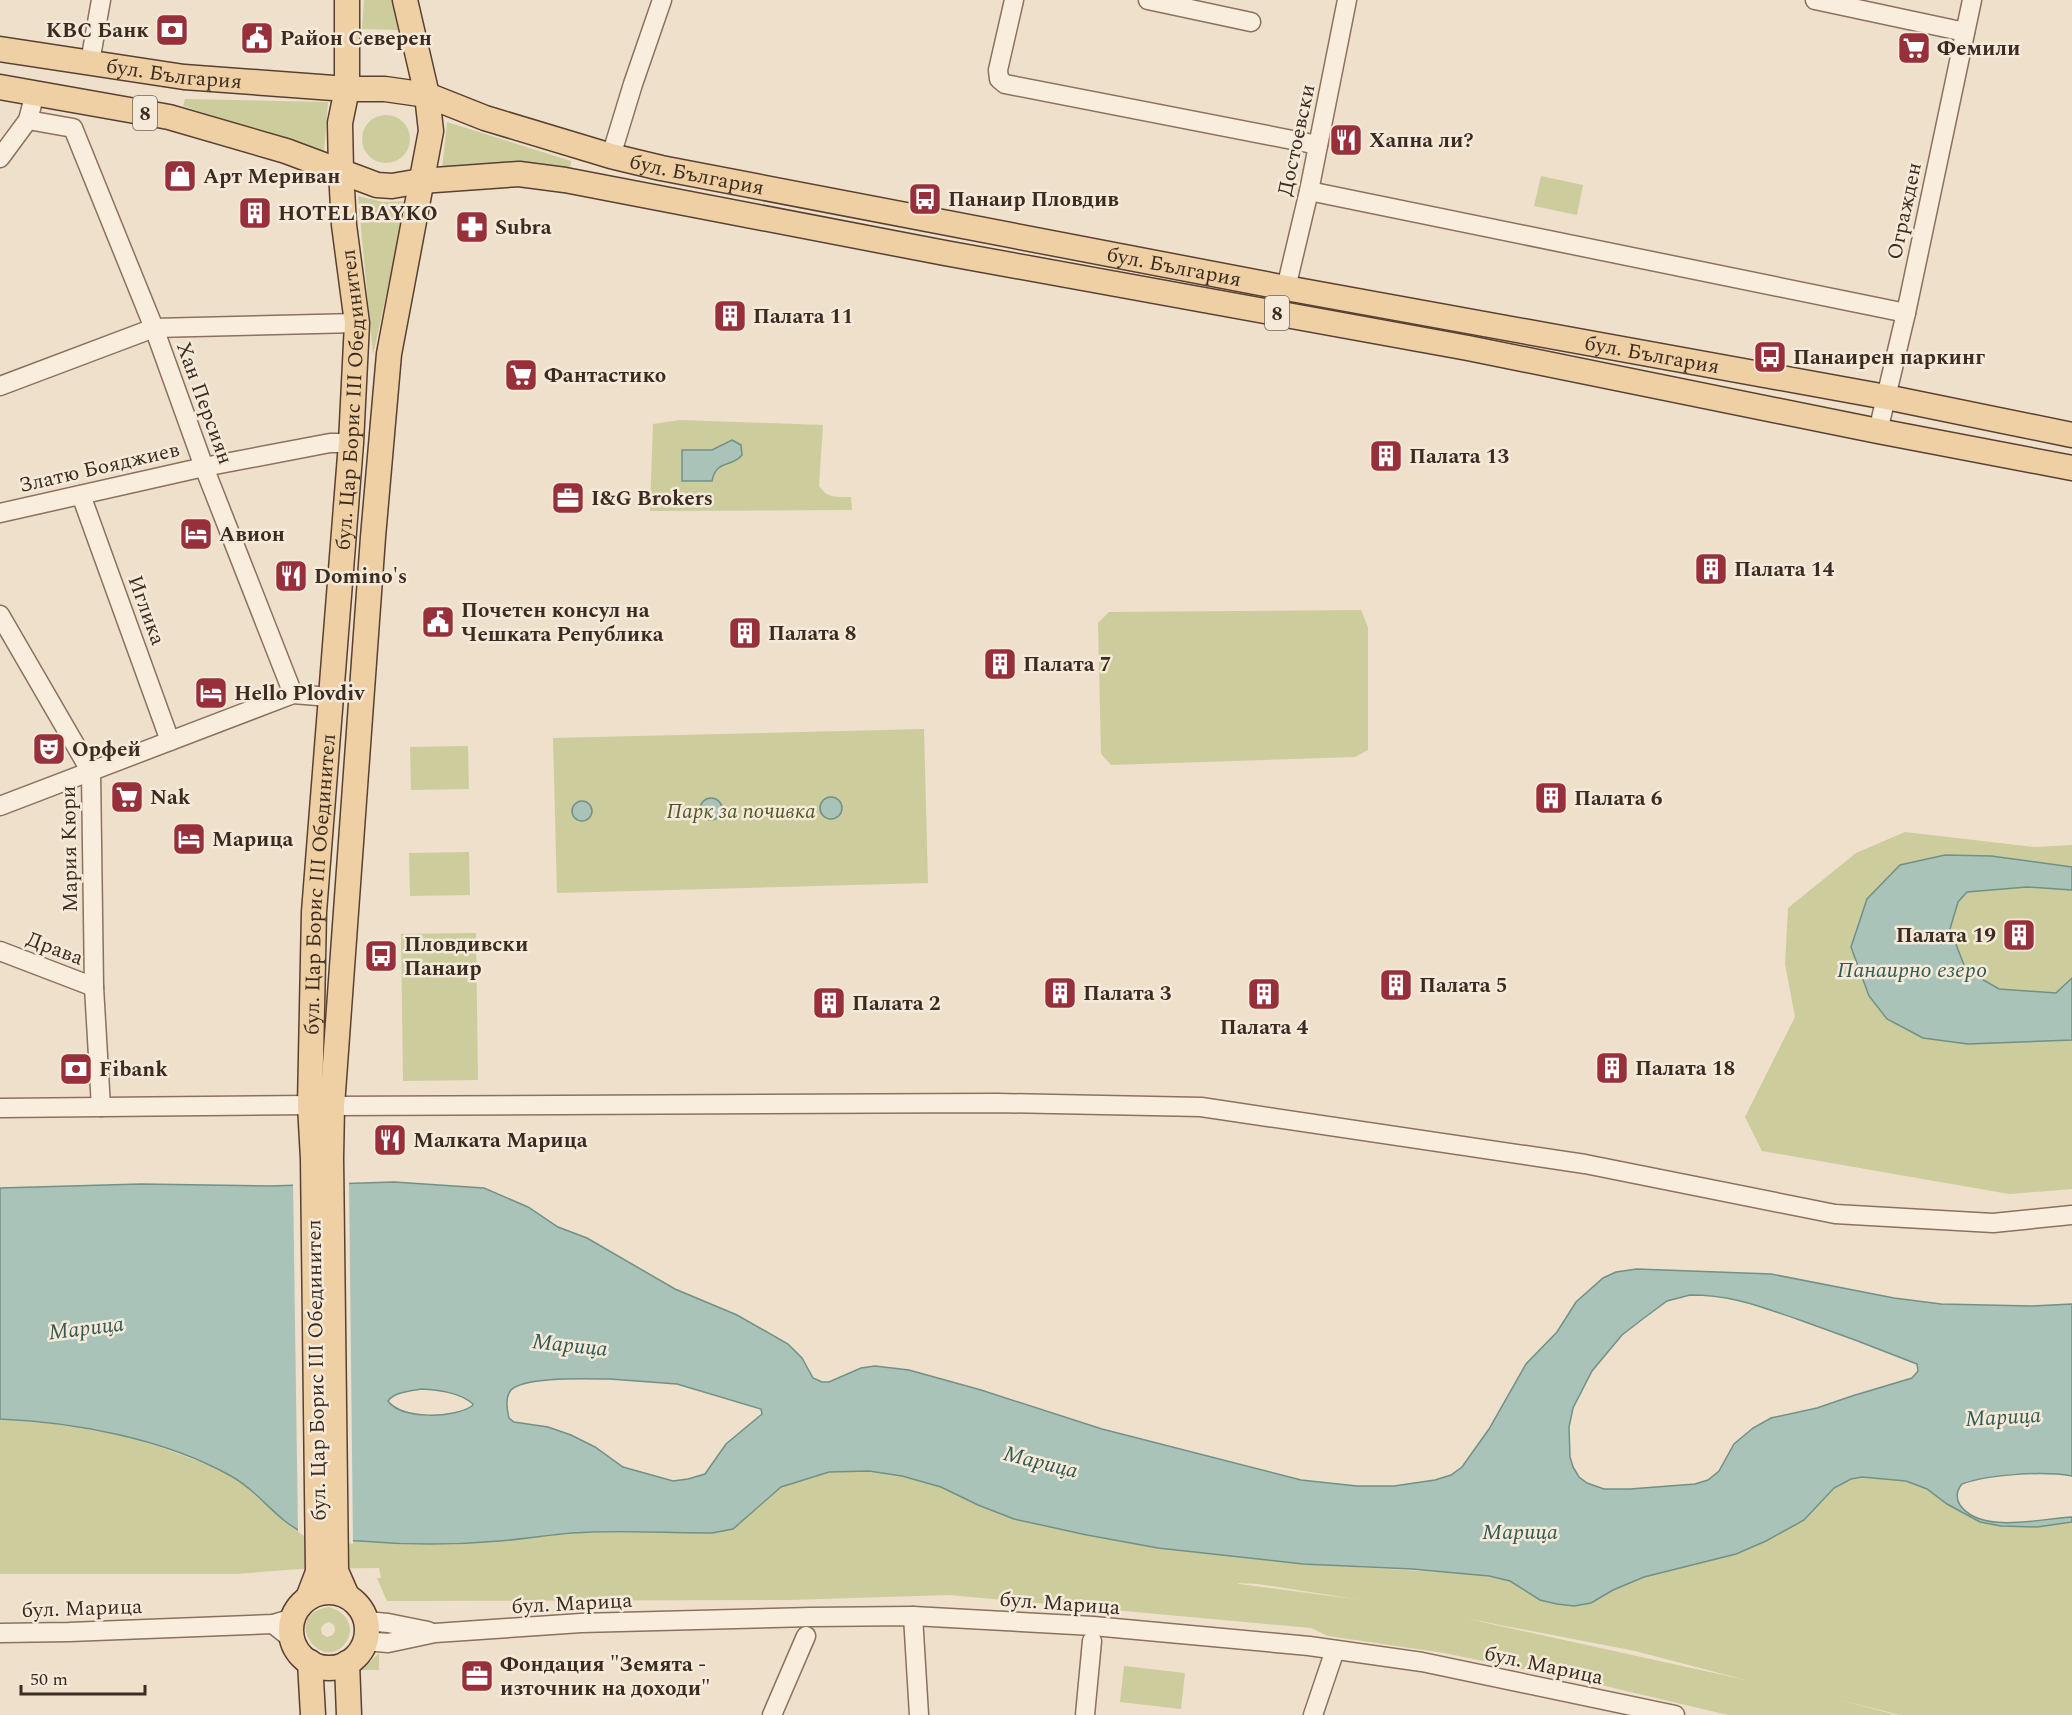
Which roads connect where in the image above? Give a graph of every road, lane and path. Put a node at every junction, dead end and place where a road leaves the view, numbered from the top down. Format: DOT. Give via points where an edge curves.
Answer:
graph roads {
  1 [pos="101,0"];
  2 [pos="347,0"];
  3 [pos="405,0"];
  4 [pos="663,0"];
  5 [pos="1014,0"];
  6 [pos="1148,0"];
  7 [pos="1347,0"];
  8 [pos="1815,0"];
  9 [pos="1972,0"];
  10 [pos="1872,6"];
  11 [pos="1251,22"];
  12 [pos="1965,32"];
  13 [pos="0,48"];
  14 [pos="90,62"];
  15 [pos="0,87"];
  16 [pos="347,89"];
  17 [pos="35,93"];
  18 [pos="427,95"];
  19 [pos="28,120"];
  20 [pos="1318,145"];
  21 [pos="611,156"];
  22 [pos="0,158"];
  23 [pos="341,171"];
  24 [pos="421,181"];
  25 [pos="1309,191"];
  26 [pos="1286,288"];
  27 [pos="1906,313"];
  28 [pos="357,323"];
  29 [pos="154,328"];
  30 [pos="0,386"];
  31 [pos="1886,397"];
  32 [pos="1878,431"];
  33 [pos="2072,435"];
  34 [pos="351,443"];
  35 [pos="204,467"];
  36 [pos="2072,468"];
  37 [pos="81,495"];
  38 [pos="0,513"];
  39 [pos="0,615"];
  40 [pos="293,694"];
  41 [pos="330,697"];
  42 [pos="170,741"];
  43 [pos="91,772"];
  44 [pos="0,806"];
  45 [pos="0,951"];
  46 [pos="94,987"];
  47 [pos="321,1105"];
  48 [pos="101,1107"];
  49 [pos="0,1108"];
  50 [pos="2072,1215"];
  51 [pos="327,1571"];
  52 [pos="347,1596"];
  53 [pos="308,1598"];
  54 [pos="913,1616"];
  55 [pos="286,1628"];
  56 [pos="366,1631"];
  57 [pos="0,1633"];
  58 [pos="806,1636"];
  59 [pos="1092,1641"];
  60 [pos="1335,1650"];
  61 [pos="310,1662"];
  62 [pos="347,1663"];
  63 [pos="313,1715"];
  64 [pos="348,1715"];
  65 [pos="772,1715"];
  66 [pos="919,1715"];
  67 [pos="1085,1715"];
  68 [pos="1313,1715"];
  69 [pos="1675,1715"];
  1 -- 14 [label="street"];
  2 -- 16 [label="main road"];
  3 -- 18 [label="main road"];
  4 -- 21 [label="street"];
  5 -- 20 [label="street" via="998,70 999,79 1005,84"];
  6 -- 11 [label="street"];
  7 -- 20 [label="street, Достоевски"];
  8 -- 10 [label="street"];
  9 -- 12 [label="street, Огражден"];
  10 -- 12 [label="street"];
  12 -- 27 [label="street, Огражден"];
  13 -- 14 [label="main road, бул. България / 8"];
  14 -- 16 [label="main road, бул. България / 8" via="184,77"];
  15 -- 17 [label="main road, бул. България / 8"];
  16 -- 18 [label="main road, 8"];
  16 -- 23 [label="main road" via="340,123"];
  17 -- 19 [label="street"];
  17 -- 23 [label="main road, бул. България / 8" via="169,117"];
  18 -- 21 [label="main road, бул. България / 8"];
  18 -- 24 [label="main road" via="431,131"];
  19 -- 22 [label="street"];
  19 -- 29 [label="street, Хан Персиян" via="73,128"];
  20 -- 25 [label="street, Достоевски"];
  21 -- 26 [label="main road, бул. България / 8"];
  23 -- 24 [label="main road, 8" via="377,185"];
  23 -- 28 [label="main road, бул. Цар Борис III Обединител"];
  24 -- 32 [label="main road, 8" via="519,174 565,180 1468,348"];
  24 -- 47 [label="main road, бул. Цар Борис III Обединител" via="388,354"];
  25 -- 26 [label="street, Достоевски"];
  25 -- 27 [label="street"];
  26 -- 31 [label="main road, бул. България / 8"];
  27 -- 31 [label="street, Огражден"];
  28 -- 29 [label="street"];
  28 -- 34 [label="main road, бул. Цар Борис III Обединител"];
  29 -- 30 [label="street"];
  29 -- 35 [label="street, Хан Персиян"];
  31 -- 32 [label="street, Огражден"];
  31 -- 33 [label="main road, бул. България / 8"];
  32 -- 36 [label="main road, 8"];
  34 -- 35 [label="street, Златю Бояджиев" via="330,443"];
  34 -- 41 [label="main road, бул. Цар Борис III Обединител"];
  35 -- 37 [label="street, Златю Бояджиев"];
  35 -- 40 [label="street, Хан Персиян"];
  37 -- 38 [label="street, Златю Бояджиев"];
  37 -- 42 [label="street, Иглика"];
  39 -- 43 [label="street, Мария Кюри"];
  40 -- 41 [label="street"];
  40 -- 42 [label="street"];
  41 -- 47 [label="main road, бул. Цар Борис III Обединител" via="314,912"];
  42 -- 43 [label="street"];
  43 -- 44 [label="street"];
  43 -- 46 [label="street, Мария Кюри"];
  45 -- 46 [label="street, Драва"];
  46 -- 48 [label="street, Мария Кюри"];
  47 -- 48 [label="street"];
  47 -- 50 [label="street" via="997,1103 1201,1107 1585,1164 1835,1214 1993,1224"];
  47 -- 51 [label="main road, бул. Цар Борис III Обединител"];
  48 -- 49 [label="street"];
  51 -- 52 [label="main road, бул. Цар Борис III Обединител"];
  51 -- 53 [label="main road, бул. Цар Борис III Обединител"];
  52 -- 53 [label="main road" via="327,1592"];
  52 -- 56 [label="main road, бул. Цар Борис III Обединител" via="362,1611"];
  53 -- 55 [label="main road, бул. Цар Борис III Обединител"];
  54 -- 56 [label="street, бул. Марица" via="589,1623 435,1633 388,1623"];
  54 -- 60 [label="street, бул. Марица" via="1093,1626"];
  54 -- 66 [label="street"];
  55 -- 57 [label="street, бул. Марица"];
  55 -- 61 [label="main road" via="302,1656"];
  56 -- 62 [label="main road" via="355,1658"];
  58 -- 65 [label="street"];
  59 -- 67 [label="street"];
  60 -- 68 [label="street"];
  60 -- 69 [label="street, бул. Марица" via="1422,1662"];
  61 -- 62 [label="main road" via="328,1668"];
  61 -- 63 [label="main road"];
  62 -- 64 [label="main road"];
}
